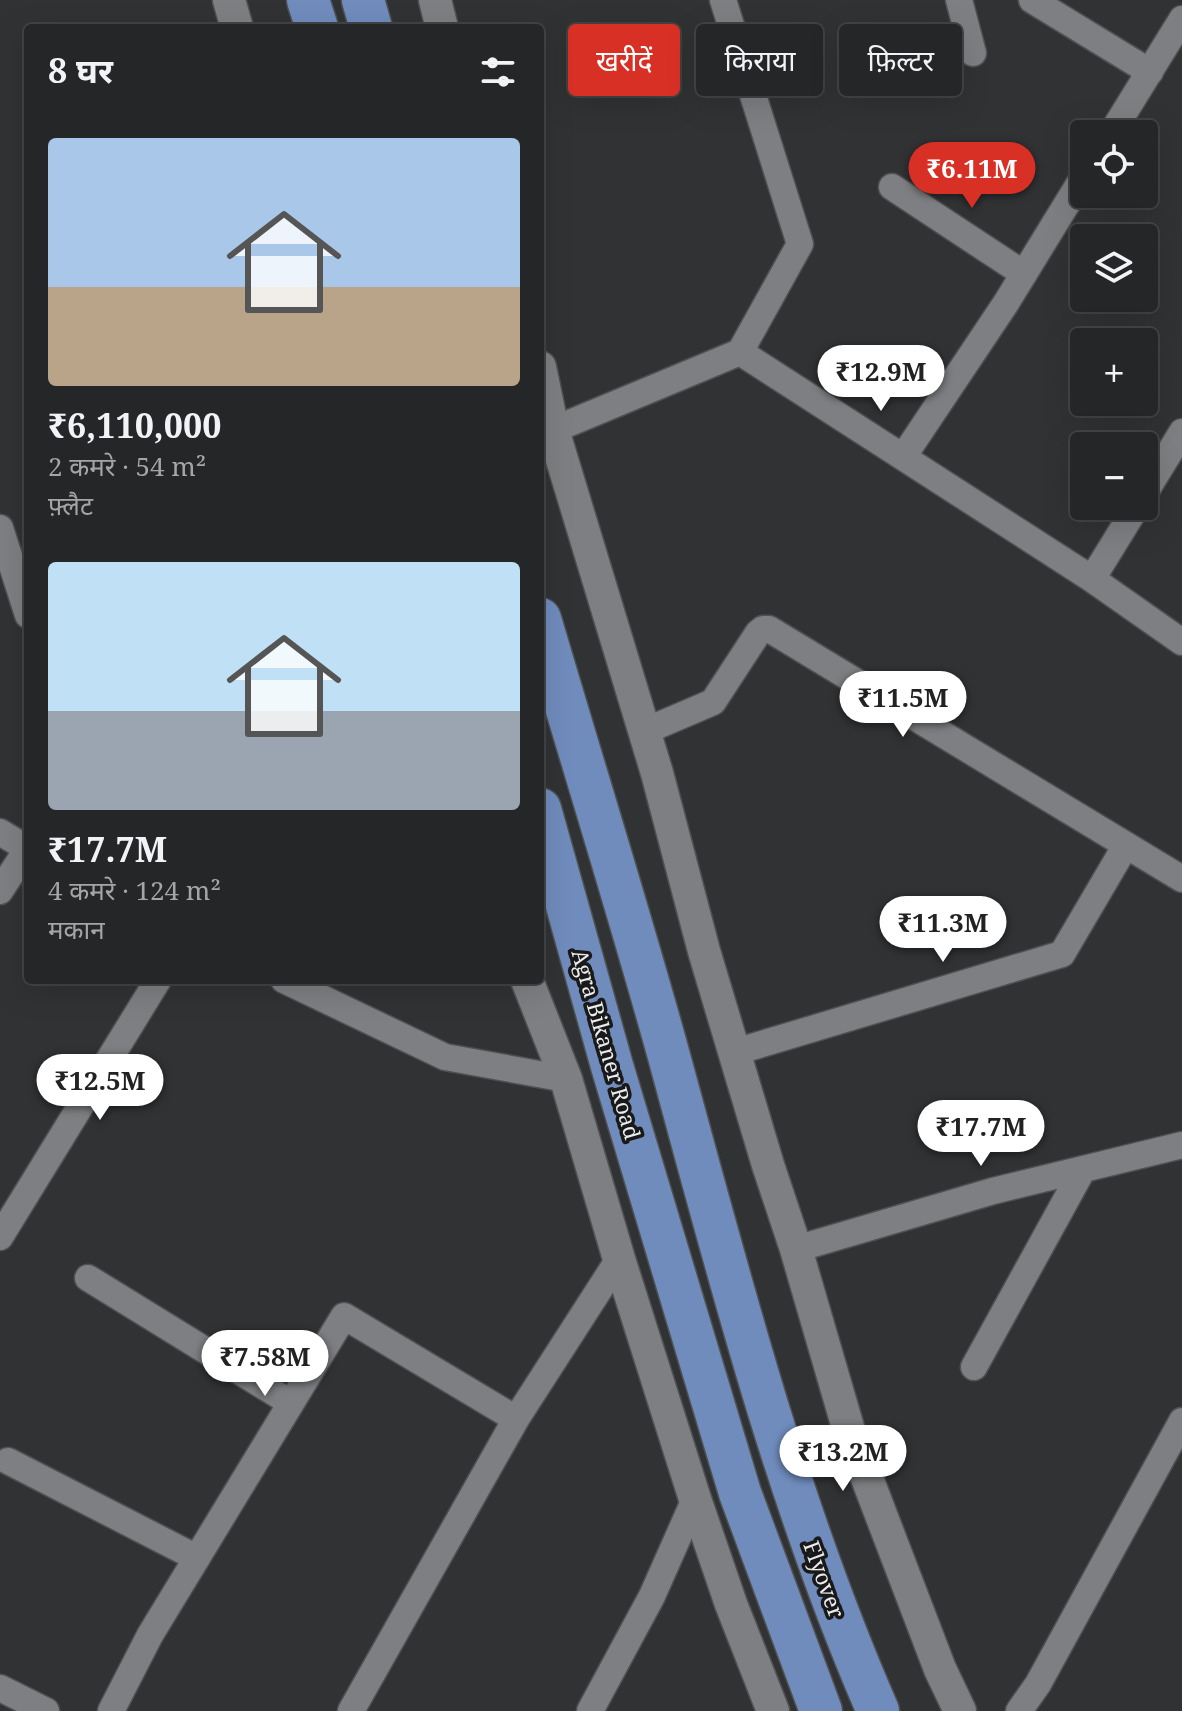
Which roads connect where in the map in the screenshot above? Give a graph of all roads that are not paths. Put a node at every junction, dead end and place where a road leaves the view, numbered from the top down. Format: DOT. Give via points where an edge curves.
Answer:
graph roads {
  1 [pos="229,0"];
  2 [pos="308,0"];
  3 [pos="363,0"];
  4 [pos="435,0"];
  5 [pos="723,0"];
  6 [pos="959,0"];
  7 [pos="1032,0"];
  8 [pos="1182,19"];
  9 [pos="236,24"];
  10 [pos="316,24"];
  11 [pos="370,24"];
  12 [pos="441,24"];
  13 [pos="973,53"];
  14 [pos="1150,72"];
  15 [pos="1120,120"];
  16 [pos="892,187"];
  17 [pos="1070,199"];
  18 [pos="1024,274"];
  19 [pos="740,352"];
  20 [pos="544,386"];
  21 [pos="553,430"];
  22 [pos="1182,432"];
  23 [pos="903,457"];
  24 [pos="1158,471"];
  25 [pos="1128,520"];
  26 [pos="0,528"];
  27 [pos="1092,579"];
  28 [pos="24,603"];
  29 [pos="544,633"];
  30 [pos="1182,642"];
  31 [pos="643,732"];
  32 [pos="544,823"];
  33 [pos="0,832"];
  34 [pos="1126,845"];
  35 [pos="24,846"];
  36 [pos="24,854"];
  37 [pos="1182,879"];
  38 [pos="0,891"];
  39 [pos="156,984"];
  40 [pos="292,984"];
  41 [pos="529,984"];
  42 [pos="735,1052"];
  43 [pos="566,1079"];
  44 [pos="1182,1145"];
  45 [pos="1083,1169"];
  46 [pos="0,1237"];
  47 [pos="796,1249"];
  48 [pos="619,1259"];
  49 [pos="88,1278"];
  50 [pos="974,1367"];
  51 [pos="291,1403"];
  52 [pos="516,1419"];
  53 [pos="1182,1421"];
  54 [pos="8,1461"];
  55 [pos="695,1499"];
  56 [pos="197,1558"];
  57 [pos="0,1688"];
  58 [pos="46,1711"];
  59 [pos="111,1711"];
  60 [pos="351,1711"];
  61 [pos="590,1711"];
  62 [pos="773,1711"];
  63 [pos="821,1711"];
  64 [pos="878,1711"];
  65 [pos="960,1711"];
  66 [pos="1019,1711"];
  1 -- 9 [label="street"];
  2 -- 10 [label="highway"];
  3 -- 11 [label="highway"];
  4 -- 12 [label="street"];
  5 -- 19 [label="street" via="800,244"];
  6 -- 13 [label="street"];
  7 -- 14 [label="street"];
  8 -- 14 [label="street"];
  14 -- 15 [label="street"];
  16 -- 18 [label="street"];
  17 -- 18 [label="street"];
  18 -- 23 [label="street"];
  19 -- 21 [label="street"];
  19 -- 23 [label="street"];
  20 -- 21 [label="street"];
  21 -- 31 [label="street"];
  22 -- 24 [label="street"];
  23 -- 27 [label="street"];
  25 -- 27 [label="street"];
  26 -- 28 [label="street"];
  27 -- 30 [label="street"];
  29 -- 64 [label="highway, Flyover" via="792,1485"];
  31 -- 34 [label="street" via="713,702 758,633 769,629"];
  31 -- 42 [label="street"];
  32 -- 63 [label="highway, Agra Bikaner Road" via="740,1493"];
  33 -- 35 [label="street"];
  34 -- 37 [label="street"];
  34 -- 42 [label="street" via="1062,954"];
  36 -- 38 [label="street"];
  39 -- 46 [label="street"];
  40 -- 43 [label="street" via="445,1057"];
  41 -- 43 [label="street"];
  42 -- 47 [label="street"];
  43 -- 48 [label="street"];
  44 -- 45 [label="street"];
  45 -- 47 [label="street"];
  45 -- 50 [label="street"];
  47 -- 65 [label="street" via="849,1431"];
  48 -- 52 [label="street"];
  48 -- 55 [label="street"];
  49 -- 51 [label="street"];
  51 -- 52 [label="street" via="344,1316"];
  51 -- 56 [label="street"];
  52 -- 60 [label="street"];
  53 -- 66 [label="street"];
  54 -- 56 [label="street"];
  55 -- 61 [label="street" via="652,1596"];
  55 -- 62 [label="street"];
  56 -- 59 [label="street"];
  57 -- 58 [label="street"];
}
